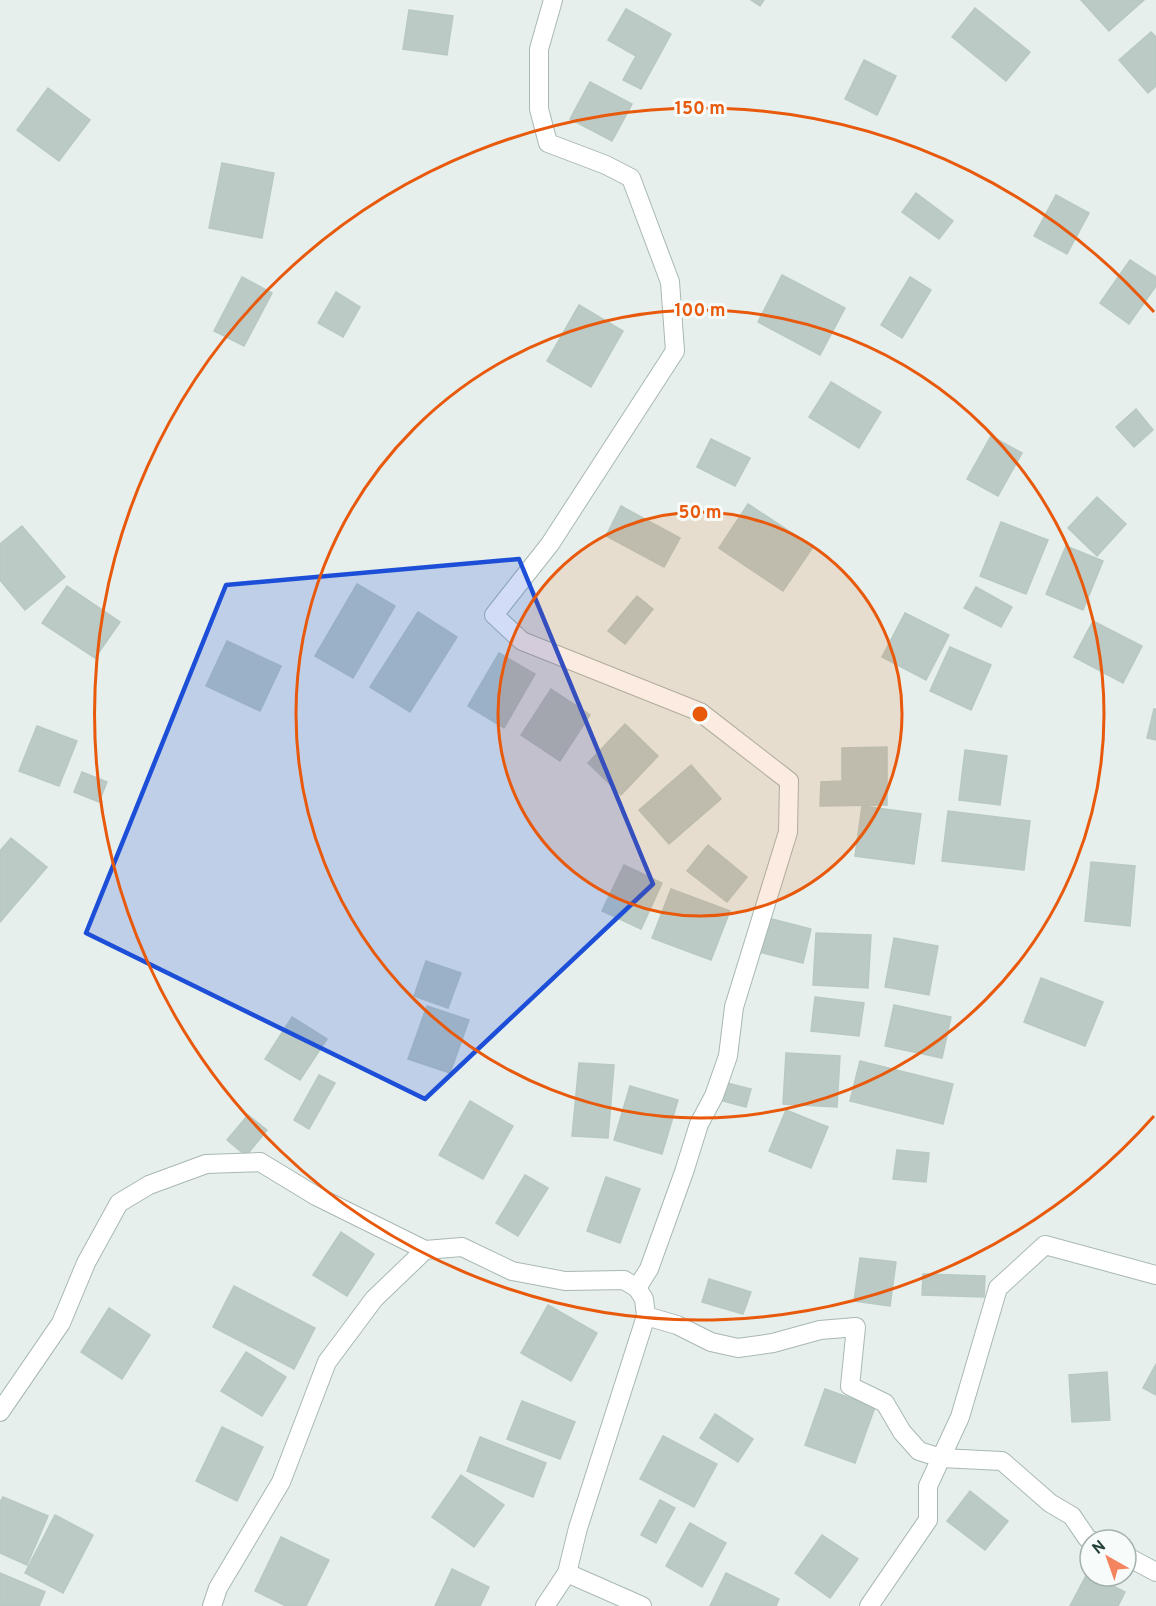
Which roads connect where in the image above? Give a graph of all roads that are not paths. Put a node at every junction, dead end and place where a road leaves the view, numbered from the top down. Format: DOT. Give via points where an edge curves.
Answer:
graph roads {
  1 [pos="552,0"];
  2 [pos="425,1250"];
  3 [pos="1156,1275"];
  4 [pos="638,1288"];
  5 [pos="646,1316"];
  6 [pos="0,1412"];
  7 [pos="941,1458"];
  8 [pos="1080,1528"];
  9 [pos="1138,1562"];
  10 [pos="1156,1572"];
  11 [pos="567,1573"];
  12 [pos="212,1606"];
  13 [pos="545,1606"];
  14 [pos="642,1606"];
  15 [pos="869,1606"];
  1 -- 4 [label="street" via="539,49 539,109 548,143 631,178 670,282 675,351 550,544 494,615 522,641 700,712 789,781 788,832 734,1007 728,1056 699,1124 649,1269"];
  2 -- 4 [label="street" via="462,1246 512,1271 565,1281 624,1280"];
  2 -- 6 [label="street" via="316,1196 260,1162 206,1164 149,1185 119,1203 86,1263 61,1323"];
  2 -- 12 [label="street" via="374,1299 327,1362 280,1482 218,1588"];
  3 -- 7 [label="street" via="1045,1245 998,1288 960,1418"];
  4 -- 5 [label="street"];
  5 -- 7 [label="street" via="677,1325 711,1342 738,1348 820,1330 856,1327 850,1386 885,1403 919,1451"];
  5 -- 11 [label="street"];
  7 -- 8 [label="street" via="1002,1461 1050,1503 1072,1516"];
  7 -- 15 [label="street" via="928,1486 928,1520"];
  9 -- 10 [label="street"];
  11 -- 13 [label="street"];
  11 -- 14 [label="street"];
}
